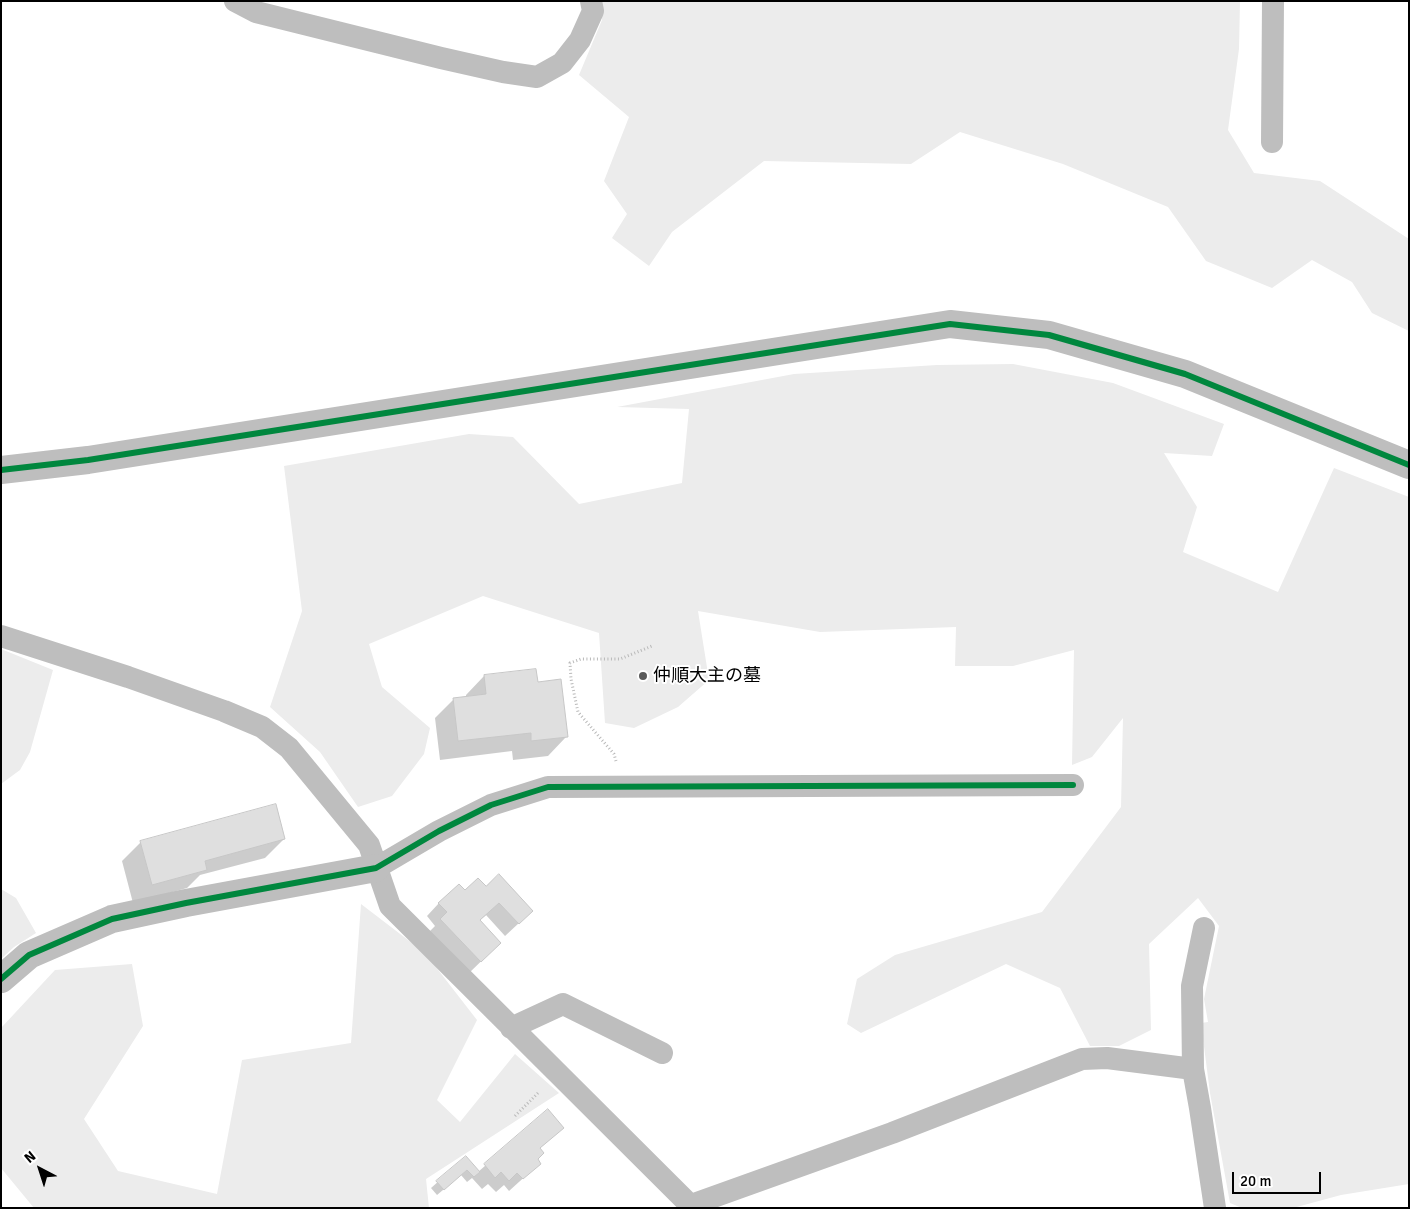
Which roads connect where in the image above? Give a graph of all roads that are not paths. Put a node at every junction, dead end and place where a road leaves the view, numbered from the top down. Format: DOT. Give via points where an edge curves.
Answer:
graph roads {
  1 [pos="235,1"];
  2 [pos="590,1"];
  3 [pos="1273,1"];
  4 [pos="1272,142"];
  5 [pos="1409,465"];
  6 [pos="1,470"];
  7 [pos="1,636"];
  8 [pos="1073,785"];
  9 [pos="376,868"];
  10 [pos="1204,928"];
  11 [pos="1,979"];
  12 [pos="511,1028"];
  13 [pos="662,1053"];
  14 [pos="1193,1070"];
  15 [pos="692,1206"];
  16 [pos="1215,1208"];
  1 -- 2 [label="street" via="256,12 441,58 537,77 562,63 580,40 593,11"];
  3 -- 4 [label="street"];
  5 -- 6 [label="street" via="1185,374 1048,335 950,324 88,460"];
  7 -- 9 [label="street" via="137,680 262,727 289,748 369,845"];
  8 -- 9 [label="street" via="548,787 491,805"];
  9 -- 11 [label="street" via="112,920 29,954"];
  9 -- 12 [label="street" via="390,906"];
  10 -- 14 [label="street" via="1192,986"];
  12 -- 13 [label="street" via="563,1004"];
  12 -- 15 [label="street"];
  14 -- 15 [label="street" via="1107,1058 1082,1059 892,1134"];
  14 -- 16 [label="street"];
}
